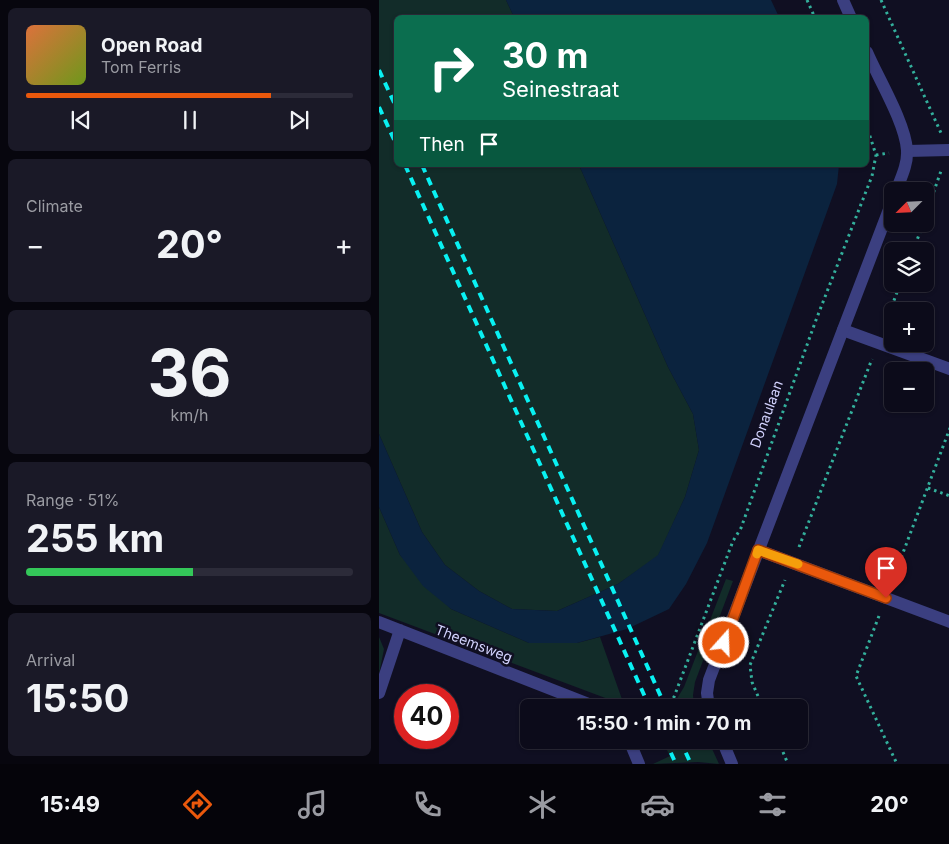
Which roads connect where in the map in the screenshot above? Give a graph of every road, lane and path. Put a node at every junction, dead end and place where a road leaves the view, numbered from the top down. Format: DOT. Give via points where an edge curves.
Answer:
graph roads {
  1 [pos="807,0"];
  2 [pos="843,0"];
  3 [pos="881,0"];
  4 [pos="814,15"];
  5 [pos="850,15"];
  6 [pos="869,56"];
  7 [pos="869,133"];
  8 [pos="947,150"];
  9 [pos="907,151"];
  10 [pos="900,182"];
  11 [pos="934,193"];
  12 [pos="884,223"];
  13 [pos="898,292"];
  14 [pos="843,330"];
  15 [pos="879,342"];
  16 [pos="949,369"];
  17 [pos="928,488"];
  18 [pos="949,496"];
  19 [pos="758,550"];
  20 [pos="793,562"];
  21 [pos="379,622"];
  22 [pos="949,622"];
  23 [pos="400,630"];
  24 [pos="379,693"];
  25 [pos="576,699"];
  26 [pos="672,699"];
  27 [pos="708,699"];
  28 [pos="759,699"];
  29 [pos="633,749"];
  30 [pos="726,749"];
  31 [pos="782,749"];
  32 [pos="639,764"];
  33 [pos="733,764"];
  34 [pos="788,764"];
  1 -- 4 [label="path"];
  2 -- 5 [label="street"];
  3 -- 8 [label="path"];
  6 -- 9 [label="street" via="903,132"];
  7 -- 26 [label="path, Donaulaan" via="876,155 872,176 815,320 741,528 733,541"];
  8 -- 9 [label="street"];
  8 -- 11 [label="path"];
  9 -- 10 [label="street"];
  12 -- 14 [label="street"];
  13 -- 15 [label="path"];
  14 -- 15 [label="street"];
  14 -- 19 [label="street"];
  15 -- 16 [label="street"];
  15 -- 20 [label="path"];
  17 -- 18 [label="path"];
  19 -- 20 [label="street"];
  19 -- 27 [label="street" via="709,680"];
  20 -- 22 [label="street"];
  20 -- 28 [label="path" via="750,665 752,682"];
  21 -- 23 [label="street, Theemsweg"];
  23 -- 24 [label="street"];
  23 -- 25 [label="street, Theemsweg"];
  29 -- 32 [label="street"];
  30 -- 33 [label="street"];
  31 -- 34 [label="path"];
}
